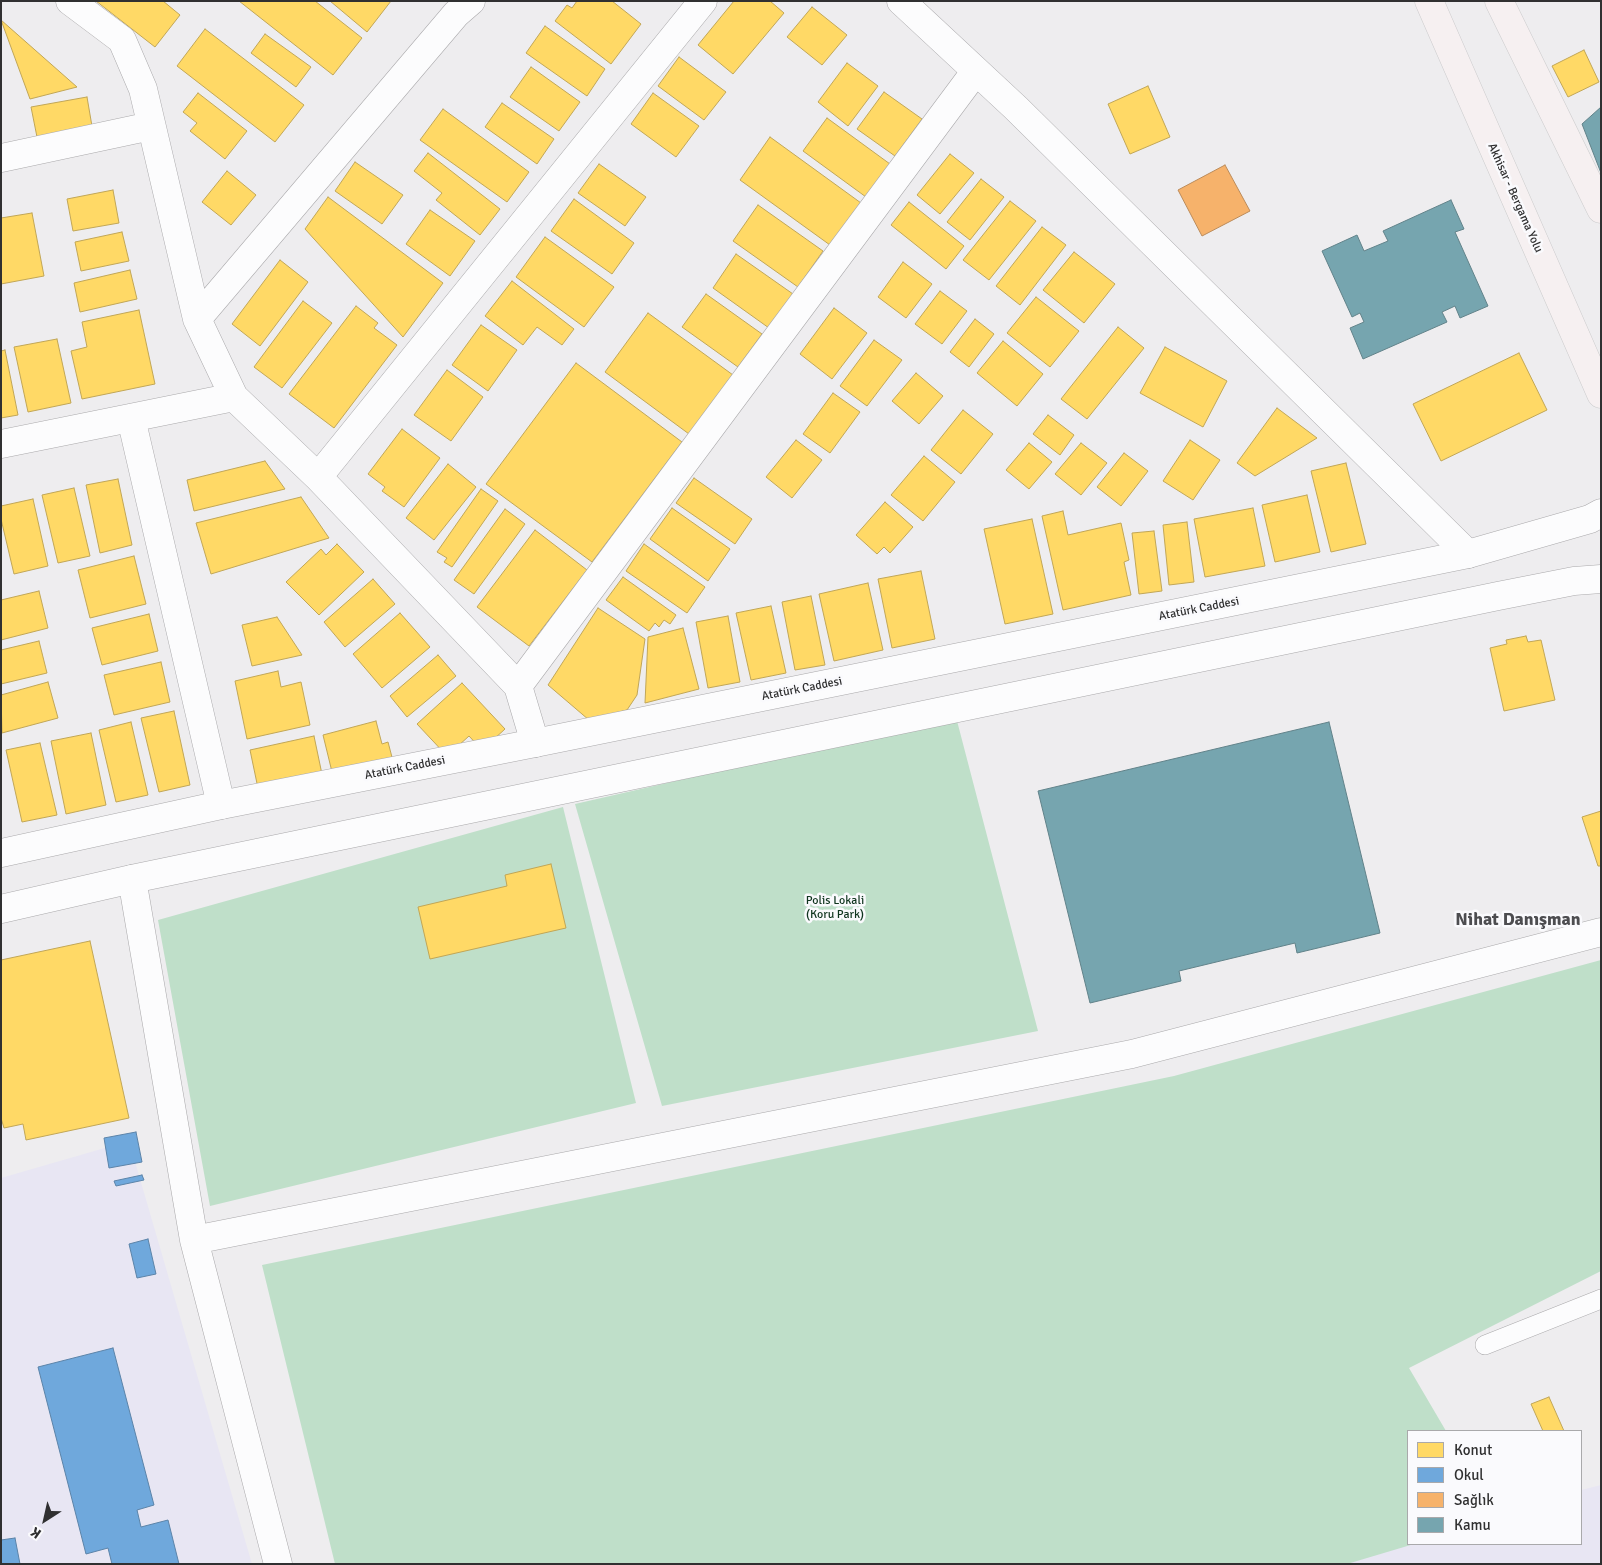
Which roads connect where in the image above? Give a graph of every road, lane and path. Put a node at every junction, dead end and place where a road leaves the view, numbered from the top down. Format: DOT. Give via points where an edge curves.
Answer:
graph roads {
  1 [pos="70,1"];
  2 [pos="471,1"];
  3 [pos="703,1"];
  4 [pos="901,1"];
  5 [pos="1429,1"];
  6 [pos="1500,1"];
  7 [pos="975,72"];
  8 [pos="151,126"];
  9 [pos="1,158"];
  10 [pos="1601,209"];
  11 [pos="196,319"];
  12 [pos="1601,394"];
  13 [pos="234,397"];
  14 [pos="131,418"];
  15 [pos="1,444"];
  16 [pos="318,477"];
  17 [pos="1601,513"];
  18 [pos="1468,554"];
  19 [pos="1601,579"];
  20 [pos="518,686"];
  21 [pos="536,743"];
  22 [pos="221,805"];
  23 [pos="1,854"];
  24 [pos="132,879"];
  25 [pos="1,909"];
  26 [pos="1601,932"];
  27 [pos="194,1240"];
  28 [pos="1601,1299"];
  29 [pos="1485,1345"];
  30 [pos="278,1564"];
  1 -- 8 [label="street" via="122,40 143,88"];
  2 -- 11 [label="street" via="456,14"];
  3 -- 16 [label="street"];
  4 -- 7 [label="street"];
  5 -- 12 [label="main road, Akhisar - Bergama Yolu"];
  6 -- 10 [label="main road"];
  7 -- 18 [label="street" via="1016,108"];
  7 -- 20 [label="street"];
  8 -- 9 [label="street"];
  8 -- 11 [label="street"];
  11 -- 13 [label="street"];
  13 -- 14 [label="street"];
  13 -- 16 [label="street"];
  14 -- 15 [label="street"];
  14 -- 22 [label="street"];
  16 -- 20 [label="street"];
  17 -- 18 [label="street, Atatürk Caddesi"];
  18 -- 21 [label="street, Atatürk Caddesi"];
  19 -- 24 [label="street" via="1564,583"];
  20 -- 21 [label="street"];
  21 -- 22 [label="street, Atatürk Caddesi"];
  22 -- 23 [label="street, Atatürk Caddesi"];
  24 -- 25 [label="street"];
  24 -- 27 [label="street"];
  26 -- 27 [label="street" via="1132,1054"];
  27 -- 30 [label="street"];
  28 -- 29 [label="lane"];
}
